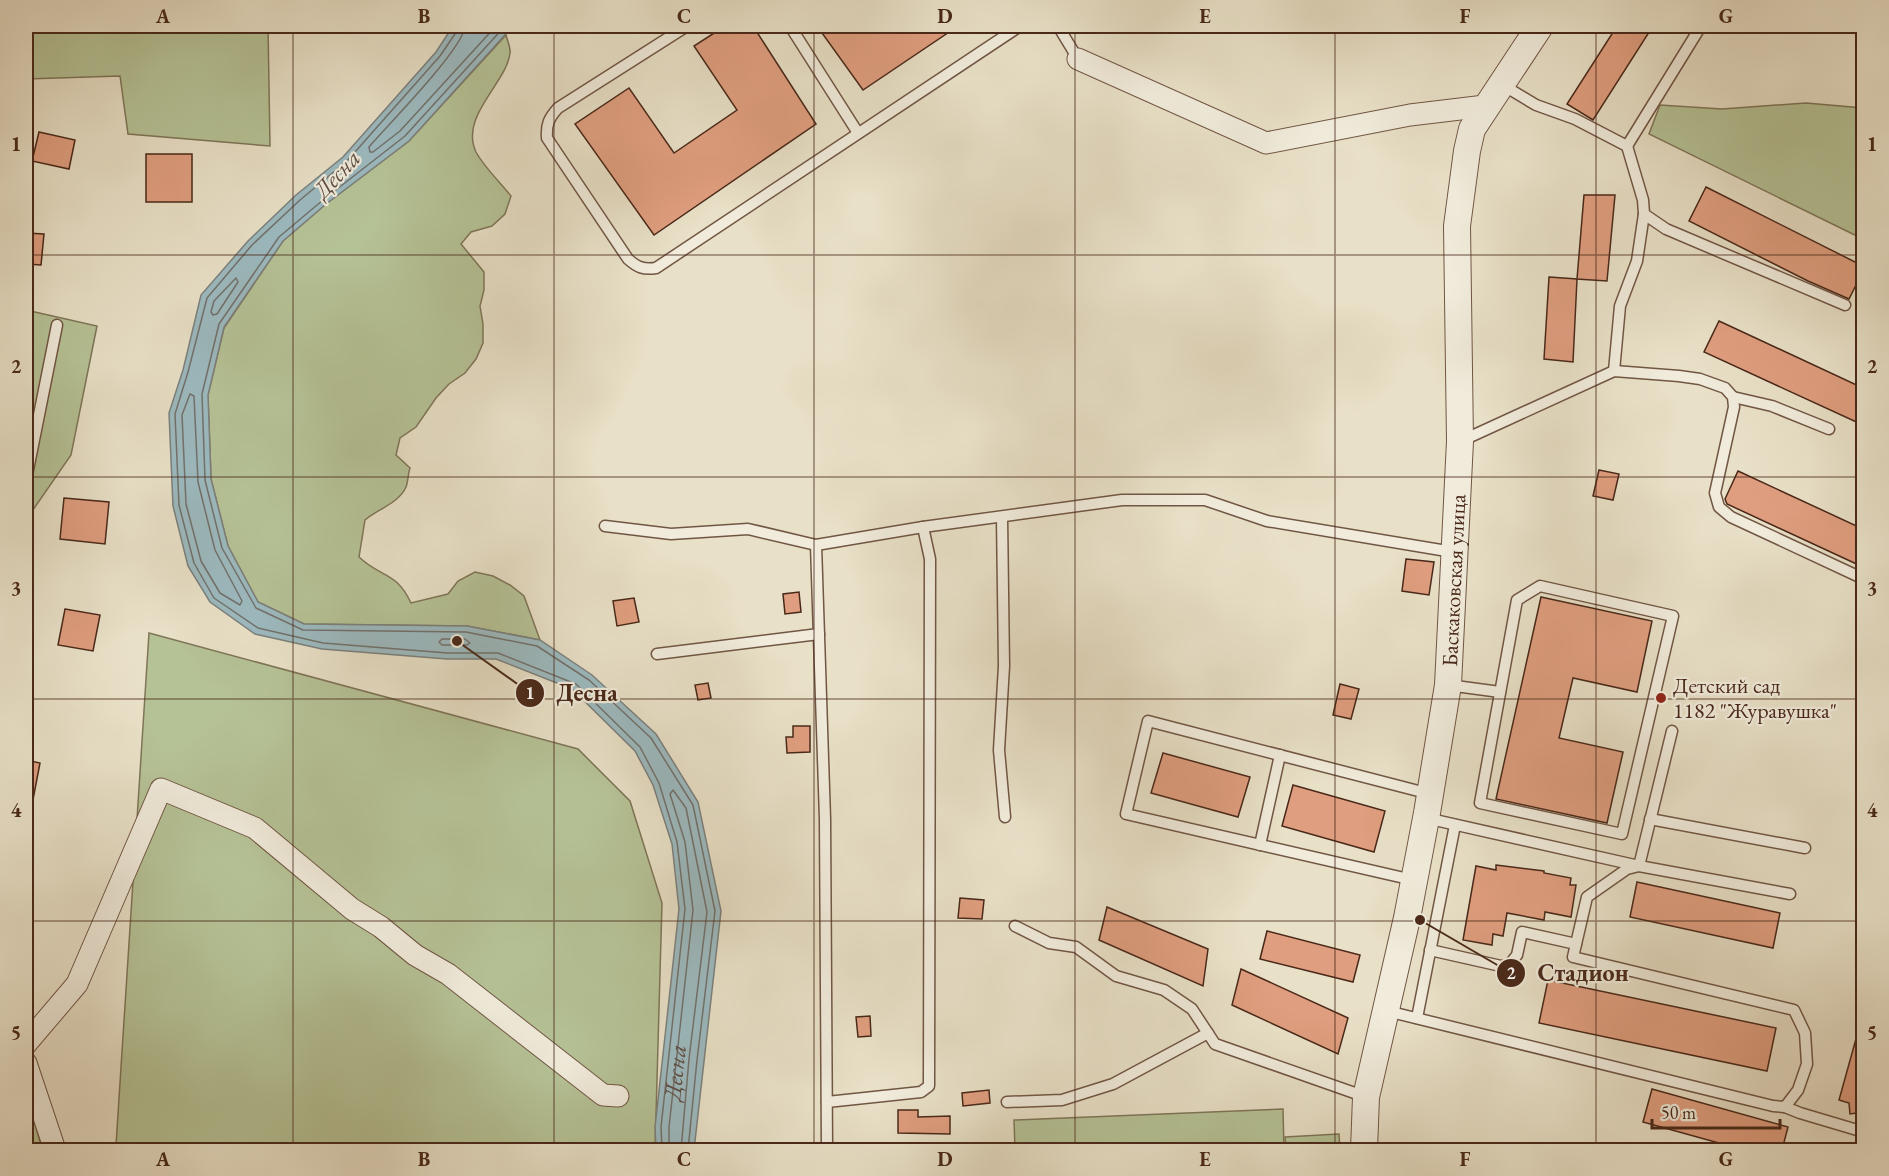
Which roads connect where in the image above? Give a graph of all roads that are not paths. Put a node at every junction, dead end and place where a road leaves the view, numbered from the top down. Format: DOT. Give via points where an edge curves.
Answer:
graph roads {
  1 [pos="687,26"];
  2 [pos="790,26"];
  3 [pos="1020,26"];
  4 [pos="1058,26"];
  5 [pos="1540,26"];
  6 [pos="1701,26"];
  7 [pos="1078,59"];
  8 [pos="1500,84"];
  9 [pos="1485,106"];
  10 [pos="858,133"];
  11 [pos="1627,146"];
  12 [pos="1644,214"];
  13 [pos="1845,305"];
  14 [pos="57,325"];
  15 [pos="1614,371"];
  16 [pos="1733,397"];
  17 [pos="1829,429"];
  18 [pos="1460,441"];
  19 [pos="26,480"];
  20 [pos="1002,517"];
  21 [pos="605,526"];
  22 [pos="923,527"];
  23 [pos="816,545"];
  24 [pos="1454,552"];
  25 [pos="1863,579"];
  26 [pos="819,634"];
  27 [pos="657,654"];
  28 [pos="1448,685"];
  29 [pos="1500,692"];
  30 [pos="1672,731"];
  31 [pos="1280,755"];
  32 [pos="1428,806"];
  33 [pos="1005,817"];
  34 [pos="1650,819"];
  35 [pos="1455,825"];
  36 [pos="1260,845"];
  37 [pos="1805,848"];
  38 [pos="1639,866"];
  39 [pos="1413,880"];
  40 [pos="1790,894"];
  41 [pos="1015,926"];
  42 [pos="1576,944"];
  43 [pos="1430,950"];
  44 [pos="1386,1011"];
  45 [pos="1417,1018"];
  46 [pos="1208,1033"];
  47 [pos="26,1044"];
  48 [pos="26,1063"];
  49 [pos="618,1096"];
  50 [pos="1366,1097"];
  51 [pos="826,1102"];
  52 [pos="1007,1102"];
  53 [pos="1785,1107"];
  54 [pos="1863,1132"];
  55 [pos="55,1150"];
  56 [pos="827,1150"];
  57 [pos="1364,1150"];
  1 -- 10 [label="lane" via="558,108 546,127 547,138 636,266 656,268"];
  2 -- 10 [label="lane"];
  3 -- 10 [label="lane"];
  4 -- 7 [label="lane"];
  5 -- 8 [label="street, Баскаковская улица"];
  6 -- 11 [label="lane"];
  7 -- 9 [label="street" via="1266,143 1410,115"];
  8 -- 9 [label="street, Баскаковская улица"];
  8 -- 11 [label="lane" via="1536,105 1575,119"];
  9 -- 18 [label="street, Баскаковская улица" via="1469,140 1457,226"];
  11 -- 12 [label="lane"];
  12 -- 13 [label="lane" via="1666,229"];
  12 -- 15 [label="lane" via="1638,261 1620,306"];
  14 -- 19 [label="lane"];
  15 -- 16 [label="lane" via="1700,379 1725,388"];
  15 -- 18 [label="lane"];
  16 -- 17 [label="lane" via="1772,406"];
  16 -- 25 [label="lane" via="1714,493 1719,507 1731,517"];
  18 -- 24 [label="street, Баскаковская улица"];
  20 -- 22 [label="lane"];
  20 -- 24 [label="lane" via="1122,501 1205,500 1267,521"];
  20 -- 33 [label="lane" via="1004,666 999,750"];
  21 -- 23 [label="lane" via="671,534 748,529"];
  22 -- 23 [label="lane"];
  22 -- 51 [label="lane" via="930,559 929,1086 921,1092"];
  23 -- 26 [label="lane"];
  24 -- 28 [label="street, Баскаковская улица"];
  26 -- 27 [label="lane"];
  26 -- 51 [label="lane" via="825,819"];
  28 -- 29 [label="lane"];
  28 -- 32 [label="street, Баскаковская улица"];
  29 -- 29 [label="lane" via="1517,600 1540,586 1673,616 1622,834 1480,802"];
  30 -- 34 [label="lane"];
  31 -- 32 [label="lane"];
  31 -- 36 [label="lane"];
  31 -- 36 [label="lane" via="1148,721 1126,814"];
  32 -- 35 [label="lane"];
  32 -- 39 [label="street, Баскаковская улица"];
  34 -- 37 [label="lane"];
  34 -- 38 [label="lane"];
  35 -- 38 [label="lane"];
  35 -- 43 [label="lane"];
  36 -- 39 [label="lane"];
  38 -- 40 [label="lane"];
  38 -- 42 [label="lane" via="1627,869 1587,897"];
  39 -- 44 [label="street, Баскаковская улица"];
  41 -- 46 [label="lane" via="1049,943 1076,947 1116,976 1164,990 1192,1010"];
  42 -- 43 [label="lane" via="1522,932 1517,955 1509,965 1501,966"];
  42 -- 53 [label="lane" via="1573,957 1794,1010 1805,1033 1807,1065 1798,1090"];
  43 -- 45 [label="lane"];
  44 -- 45 [label="lane"];
  44 -- 50 [label="street, Баскаковская улица"];
  45 -- 53 [label="lane"];
  46 -- 50 [label="lane" via="1215,1044"];
  46 -- 52 [label="lane" via="1113,1084 1062,1100"];
  47 -- 49 [label="street" via="77,984 161,789 255,828 352,909 448,974 546,1053 603,1095"];
  48 -- 55 [label="street"];
  50 -- 57 [label="street, Баскаковская улица"];
  51 -- 56 [label="lane"];
  53 -- 54 [label="lane"];
}
